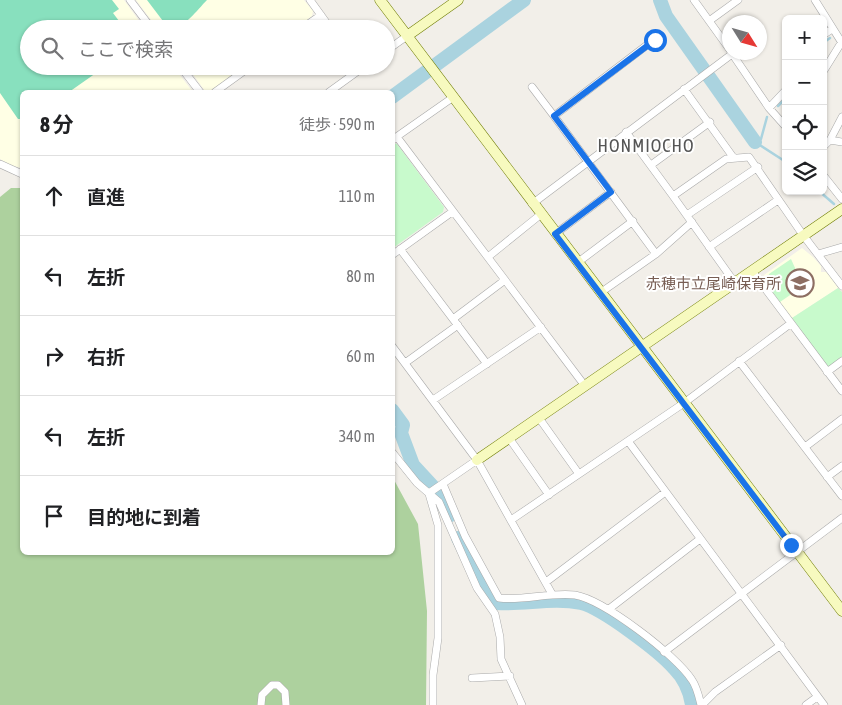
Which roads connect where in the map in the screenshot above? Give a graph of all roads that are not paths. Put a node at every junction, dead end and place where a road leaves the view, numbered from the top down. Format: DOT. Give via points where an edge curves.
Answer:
graph roads {
  1 [pos="130,0"];
  2 [pos="310,0"];
  3 [pos="380,0"];
  4 [pos="458,0"];
  5 [pos="694,0"];
  6 [pos="738,0"];
  7 [pos="815,0"];
  8 [pos="320,14"];
  9 [pos="145,20"];
  10 [pos="312,20"];
  11 [pos="324,20"];
  12 [pos="709,21"];
  13 [pos="832,29"];
  14 [pos="827,32"];
  15 [pos="407,36"];
  16 [pos="722,39"];
  17 [pos="655,40"];
  18 [pos="842,43"];
  19 [pos="395,45"];
  20 [pos="722,59"];
  21 [pos="736,60"];
  22 [pos="827,66"];
  23 [pos="187,75"];
  24 [pos="239,75"];
  25 [pos="351,75"];
  26 [pos="532,87"];
  27 [pos="684,89"];
  28 [pos="198,90"];
  29 [pos="218,90"];
  30 [pos="332,90"];
  31 [pos="782,94"];
  32 [pos="452,98"];
  33 [pos="769,108"];
  34 [pos="554,116"];
  35 [pos="842,117"];
  36 [pos="710,122"];
  37 [pos="782,123"];
  38 [pos="626,132"];
  39 [pos="395,139"];
  40 [pos="830,140"];
  41 [pos="842,142"];
  42 [pos="827,143"];
  43 [pos="733,157"];
  44 [pos="588,160"];
  45 [pos="0,164"];
  46 [pos="651,165"];
  47 [pos="758,167"];
  48 [pos="20,173"];
  49 [pos="827,180"];
  50 [pos="611,192"];
  51 [pos="673,196"];
  52 [pos="842,199"];
  53 [pos="778,200"];
  54 [pos="532,204"];
  55 [pos="842,209"];
  56 [pos="452,212"];
  57 [pos="540,215"];
  58 [pos="687,215"];
  59 [pos="633,221"];
  60 [pos="692,222"];
  61 [pos="555,234"];
  62 [pos="803,235"];
  63 [pos="709,247"];
  64 [pos="842,247"];
  65 [pos="400,249"];
  66 [pos="395,253"];
  67 [pos="656,254"];
  68 [pos="818,254"];
  69 [pos="488,257"];
  70 [pos="577,263"];
  71 [pos="752,271"];
  72 [pos="505,280"];
  73 [pos="735,283"];
  74 [pos="842,286"];
  75 [pos="600,293"];
  76 [pos="455,322"];
  77 [pos="790,324"];
  78 [pos="541,327"];
  79 [pos="641,348"];
  80 [pos="395,350"];
  81 [pos="739,361"];
  82 [pos="842,361"];
  83 [pos="405,363"];
  84 [pos="487,364"];
  85 [pos="827,372"];
  86 [pos="585,386"];
  87 [pos="842,391"];
  88 [pos="433,400"];
  89 [pos="684,403"];
  90 [pos="539,418"];
  91 [pos="842,419"];
  92 [pos="509,438"];
  93 [pos="628,441"];
  94 [pos="805,447"];
  95 [pos="395,455"];
  96 [pos="477,460"];
  97 [pos="842,466"];
  98 [pos="579,474"];
  99 [pos="827,477"];
  100 [pos="443,484"];
  101 [pos="429,493"];
  102 [pos="664,493"];
  103 [pos="549,495"];
  104 [pos="842,496"];
  105 [pos="842,518"];
  106 [pos="512,520"];
  107 [pos="700,539"];
  108 [pos="797,552"];
  109 [pos="546,582"];
  110 [pos="552,594"];
  111 [pos="740,594"];
  112 [pos="609,609"];
  113 [pos="842,612"];
  114 [pos="781,646"];
  115 [pos="664,652"];
  116 [pos="510,676"];
  117 [pos="472,678"];
  118 [pos="817,697"];
  119 [pos="433,704"];
  120 [pos="261,705"];
  121 [pos="286,705"];
  122 [pos="522,705"];
  123 [pos="702,705"];
  124 [pos="806,705"];
  125 [pos="824,705"];
  1 -- 9 [label="street"];
  2 -- 8 [label="street"];
  3 -- 15 [label="street"];
  4 -- 15 [label="street"];
  5 -- 12 [label="street"];
  6 -- 12 [label="street"];
  7 -- 13 [label="street"];
  8 -- 10 [label="street"];
  8 -- 11 [label="street"];
  12 -- 16 [label="street"];
  13 -- 14 [label="street"];
  13 -- 18 [label="street"];
  15 -- 19 [label="street"];
  15 -- 32 [label="street"];
  17 -- 34 [label="street"];
  18 -- 22 [label="street"];
  20 -- 27 [label="street"];
  21 -- 33 [label="street"];
  23 -- 28 [label="street"];
  24 -- 29 [label="street"];
  25 -- 30 [label="street"];
  26 -- 34 [label="street"];
  27 -- 36 [label="street"];
  27 -- 38 [label="street"];
  31 -- 33 [label="street"];
  32 -- 39 [label="street"];
  32 -- 54 [label="street"];
  33 -- 37 [label="street"];
  34 -- 44 [label="street"];
  35 -- 40 [label="street"];
  36 -- 43 [label="street"];
  36 -- 46 [label="street"];
  38 -- 44 [label="street"];
  38 -- 46 [label="street"];
  39 -- 56 [label="street"];
  40 -- 41 [label="street"];
  40 -- 42 [label="street"];
  43 -- 47 [label="street" via="749,157"];
  43 -- 51 [label="street"];
  44 -- 50 [label="street"];
  44 -- 54 [label="street"];
  45 -- 48 [label="street"];
  46 -- 51 [label="street"];
  47 -- 53 [label="street"];
  47 -- 58 [label="street"];
  49 -- 52 [label="street"];
  50 -- 59 [label="street"];
  50 -- 61 [label="street"];
  51 -- 58 [label="street"];
  53 -- 62 [label="street"];
  53 -- 63 [label="street"];
  54 -- 57 [label="street"];
  55 -- 62 [label="street"];
  56 -- 65 [label="street"];
  56 -- 69 [label="street"];
  57 -- 61 [label="street"];
  57 -- 69 [label="street"];
  58 -- 60 [label="street"];
  59 -- 67 [label="street"];
  59 -- 70 [label="street"];
  60 -- 63 [label="street"];
  60 -- 67 [label="street"];
  61 -- 70 [label="street"];
  62 -- 68 [label="street"];
  62 -- 71 [label="street"];
  63 -- 73 [label="street"];
  64 -- 68 [label="street"];
  65 -- 66 [label="street"];
  65 -- 76 [label="street"];
  67 -- 75 [label="street"];
  68 -- 74 [label="street"];
  69 -- 72 [label="street"];
  70 -- 75 [label="street"];
  71 -- 73 [label="street"];
  71 -- 77 [label="street"];
  72 -- 76 [label="street"];
  72 -- 78 [label="street"];
  73 -- 79 [label="street"];
  75 -- 79 [label="street"];
  76 -- 83 [label="street"];
  76 -- 84 [label="street"];
  77 -- 81 [label="street"];
  77 -- 85 [label="street"];
  78 -- 84 [label="street"];
  78 -- 86 [label="street"];
  79 -- 86 [label="street"];
  79 -- 89 [label="street"];
  80 -- 83 [label="street"];
  81 -- 89 [label="street"];
  81 -- 94 [label="street"];
  82 -- 85 [label="street"];
  83 -- 88 [label="street"];
  84 -- 88 [label="street"];
  85 -- 87 [label="street"];
  86 -- 90 [label="street"];
  88 -- 96 [label="street"];
  89 -- 93 [label="street"];
  89 -- 108 [label="street"];
  90 -- 92 [label="street"];
  90 -- 98 [label="street"];
  91 -- 94 [label="street"];
  92 -- 96 [label="street"];
  92 -- 103 [label="street"];
  93 -- 98 [label="street"];
  93 -- 102 [label="street"];
  94 -- 99 [label="street"];
  95 -- 101 [label="street"];
  96 -- 100 [label="street"];
  96 -- 106 [label="street"];
  97 -- 99 [label="street"];
  98 -- 103 [label="street"];
  99 -- 104 [label="street"];
  100 -- 101 [label="street"];
  100 -- 110 [label="street" via="465,536 499,598"];
  101 -- 116 [label="street" via="439,502 477,588 495,614 501,658"];
  101 -- 119 [label="street" via="438,525 438,638"];
  102 -- 107 [label="street"];
  102 -- 109 [label="street"];
  103 -- 106 [label="street"];
  105 -- 108 [label="street"];
  106 -- 109 [label="street"];
  107 -- 111 [label="street"];
  107 -- 112 [label="street"];
  108 -- 111 [label="street"];
  108 -- 113 [label="street"];
  109 -- 110 [label="street"];
  110 -- 112 [label="street" via="576,595"];
  111 -- 114 [label="street"];
  111 -- 115 [label="street"];
  112 -- 115 [label="street"];
  114 -- 118 [label="street"];
  114 -- 123 [label="street" via="715,692"];
  115 -- 123 [label="street" via="692,679"];
  116 -- 117 [label="street"];
  116 -- 122 [label="street"];
  118 -- 124 [label="street"];
  118 -- 125 [label="street"];
  120 -- 121 [label="street" via="267,688 278,685 285,692"];
}
